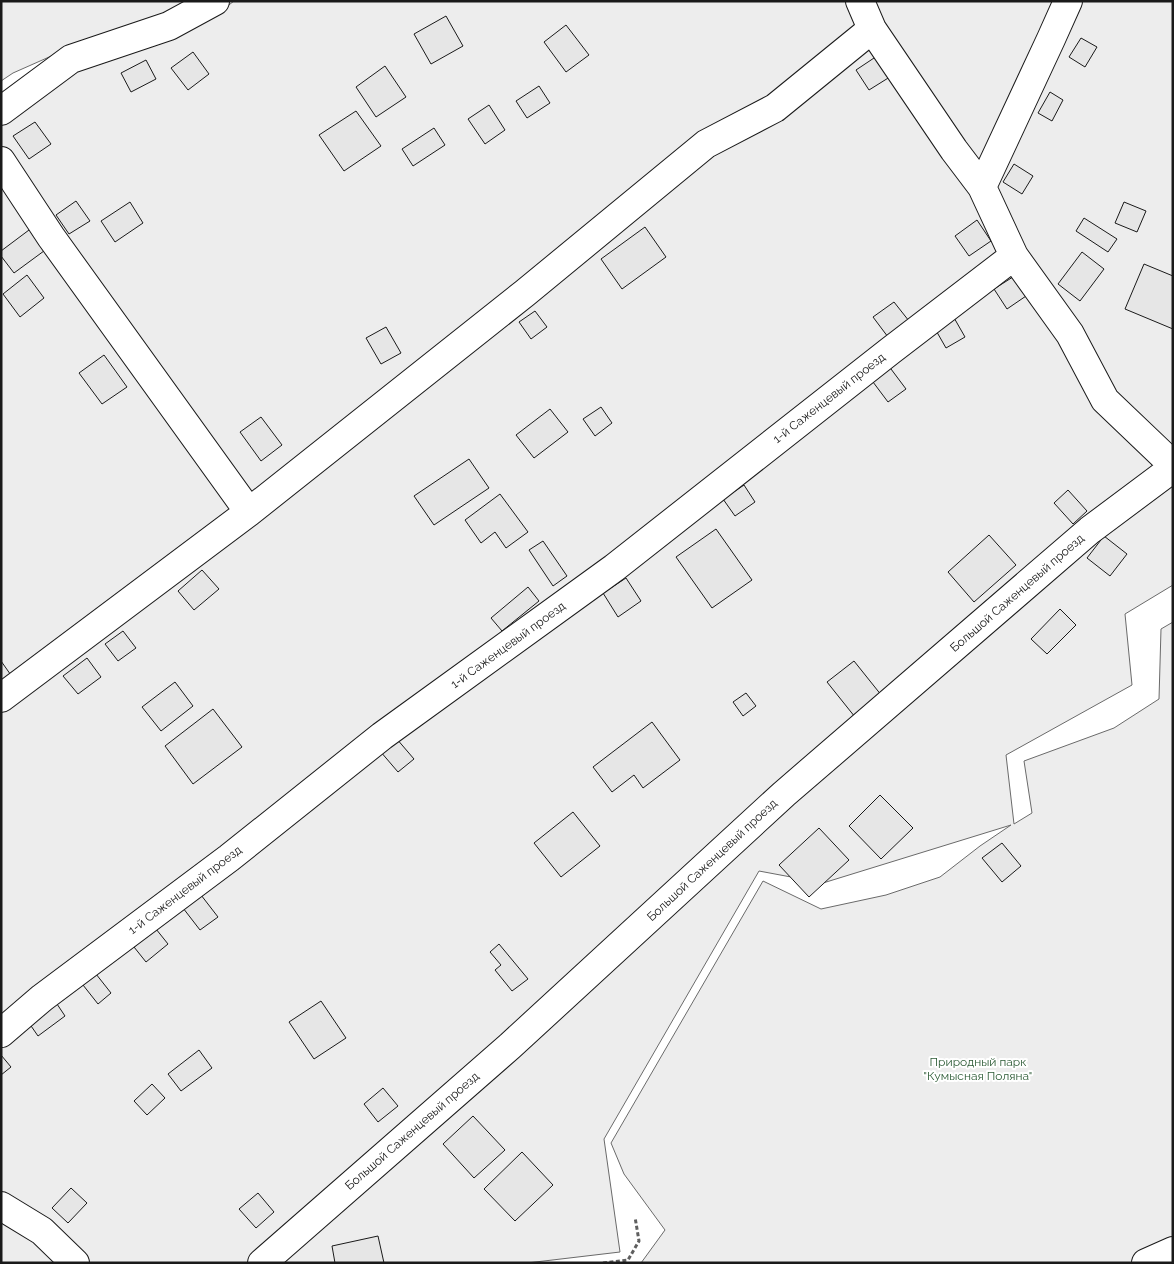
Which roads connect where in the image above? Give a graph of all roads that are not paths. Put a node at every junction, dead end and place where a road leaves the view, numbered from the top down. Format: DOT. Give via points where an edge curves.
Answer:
graph roads {
  1 [pos="215,1"];
  2 [pos="860,1"];
  3 [pos="1068,1"];
  4 [pos="872,30"];
  5 [pos="1,111"];
  6 [pos="1,161"];
  7 [pos="982,187"];
  8 [pos="1014,256"];
  9 [pos="1173,467"];
  10 [pos="248,512"];
  11 [pos="1,698"];
  12 [pos="1,1033"];
  13 [pos="1,1206"];
  14 [pos="1173,1251"];
  15 [pos="75,1263"];
  16 [pos="262,1263"];
  17 [pos="1146,1263"];
  1 -- 5 [label="street" via="169,26 71,59"];
  2 -- 4 [label="street"];
  3 -- 7 [label="street"];
  4 -- 7 [label="street"];
  4 -- 10 [label="street" via="775,108 706,144 525,293"];
  6 -- 10 [label="street" via="51,237"];
  7 -- 8 [label="street"];
  8 -- 9 [label="street" via="1070,334 1105,400"];
  8 -- 12 [label="street, 1-й Саженцевый проезд" via="614,568 382,736"];
  9 -- 16 [label="street, Большой Саженцевый проезд" via="1090,530 784,794 510,1046"];
  10 -- 11 [label="street"];
  13 -- 15 [label="street" via="42,1231"];
  14 -- 17 [label="street"];
}
